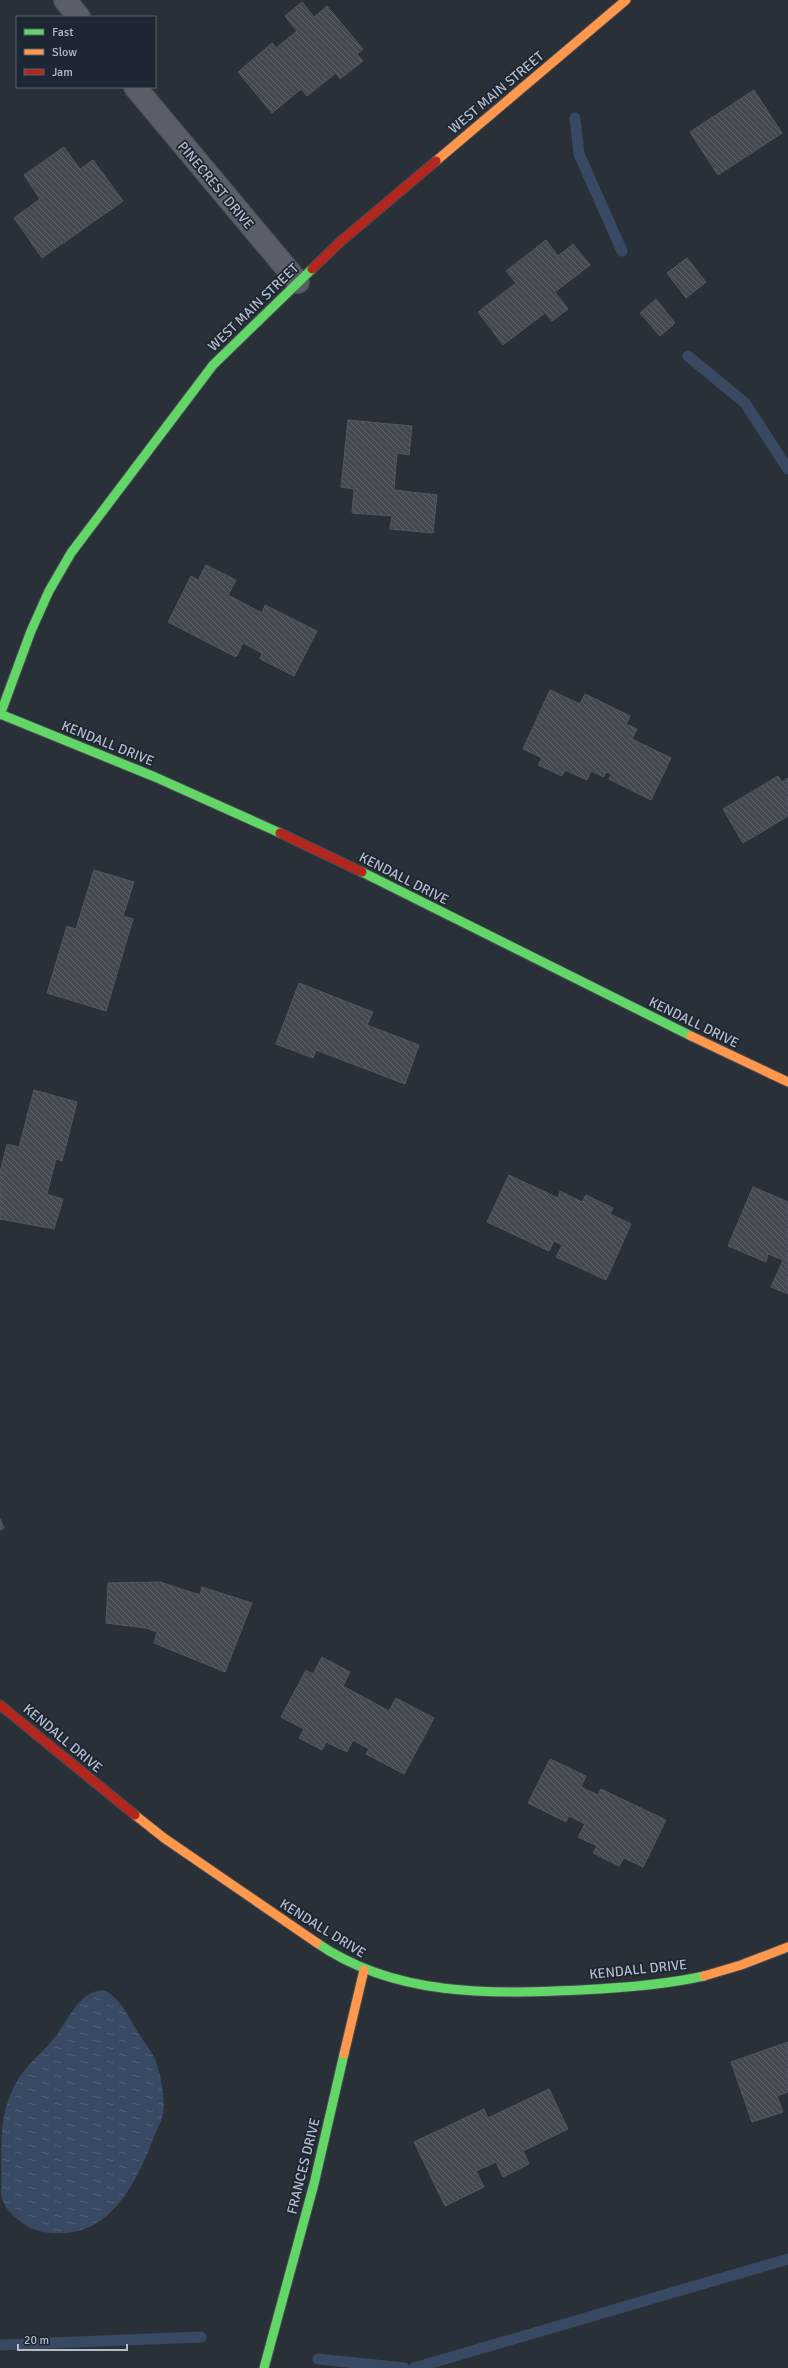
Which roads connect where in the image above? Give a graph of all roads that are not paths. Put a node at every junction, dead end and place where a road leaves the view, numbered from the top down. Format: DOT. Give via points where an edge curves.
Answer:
graph roads {
  1 [pos="65,0"];
  2 [pos="626,0"];
  3 [pos="78,16"];
  4 [pos="136,88"];
  5 [pos="298,282"];
  6 [pos="0,715"];
  7 [pos="788,1082"];
  8 [pos="0,1705"];
  9 [pos="788,1947"];
  10 [pos="364,1970"];
  11 [pos="264,2368"];
  1 -- 3 [label="street"];
  2 -- 5 [label="street, WEST MAIN STREET" via="340,242"];
  4 -- 5 [label="street, PINECREST DRIVE"];
  5 -- 6 [label="street, WEST MAIN STREET" via="213,365 71,553 49,591 31,631"];
  6 -- 7 [label="street, KENDALL DRIVE" via="162,780 332,857 622,1003"];
  8 -- 10 [label="street, KENDALL DRIVE" via="164,1838 334,1955"];
  9 -- 10 [label="street, KENDALL DRIVE" via="711,1974 670,1982 578,1990 464,1990 396,1980"];
  10 -- 11 [label="street, FRANCES DRIVE" via="314,2184"];
}
